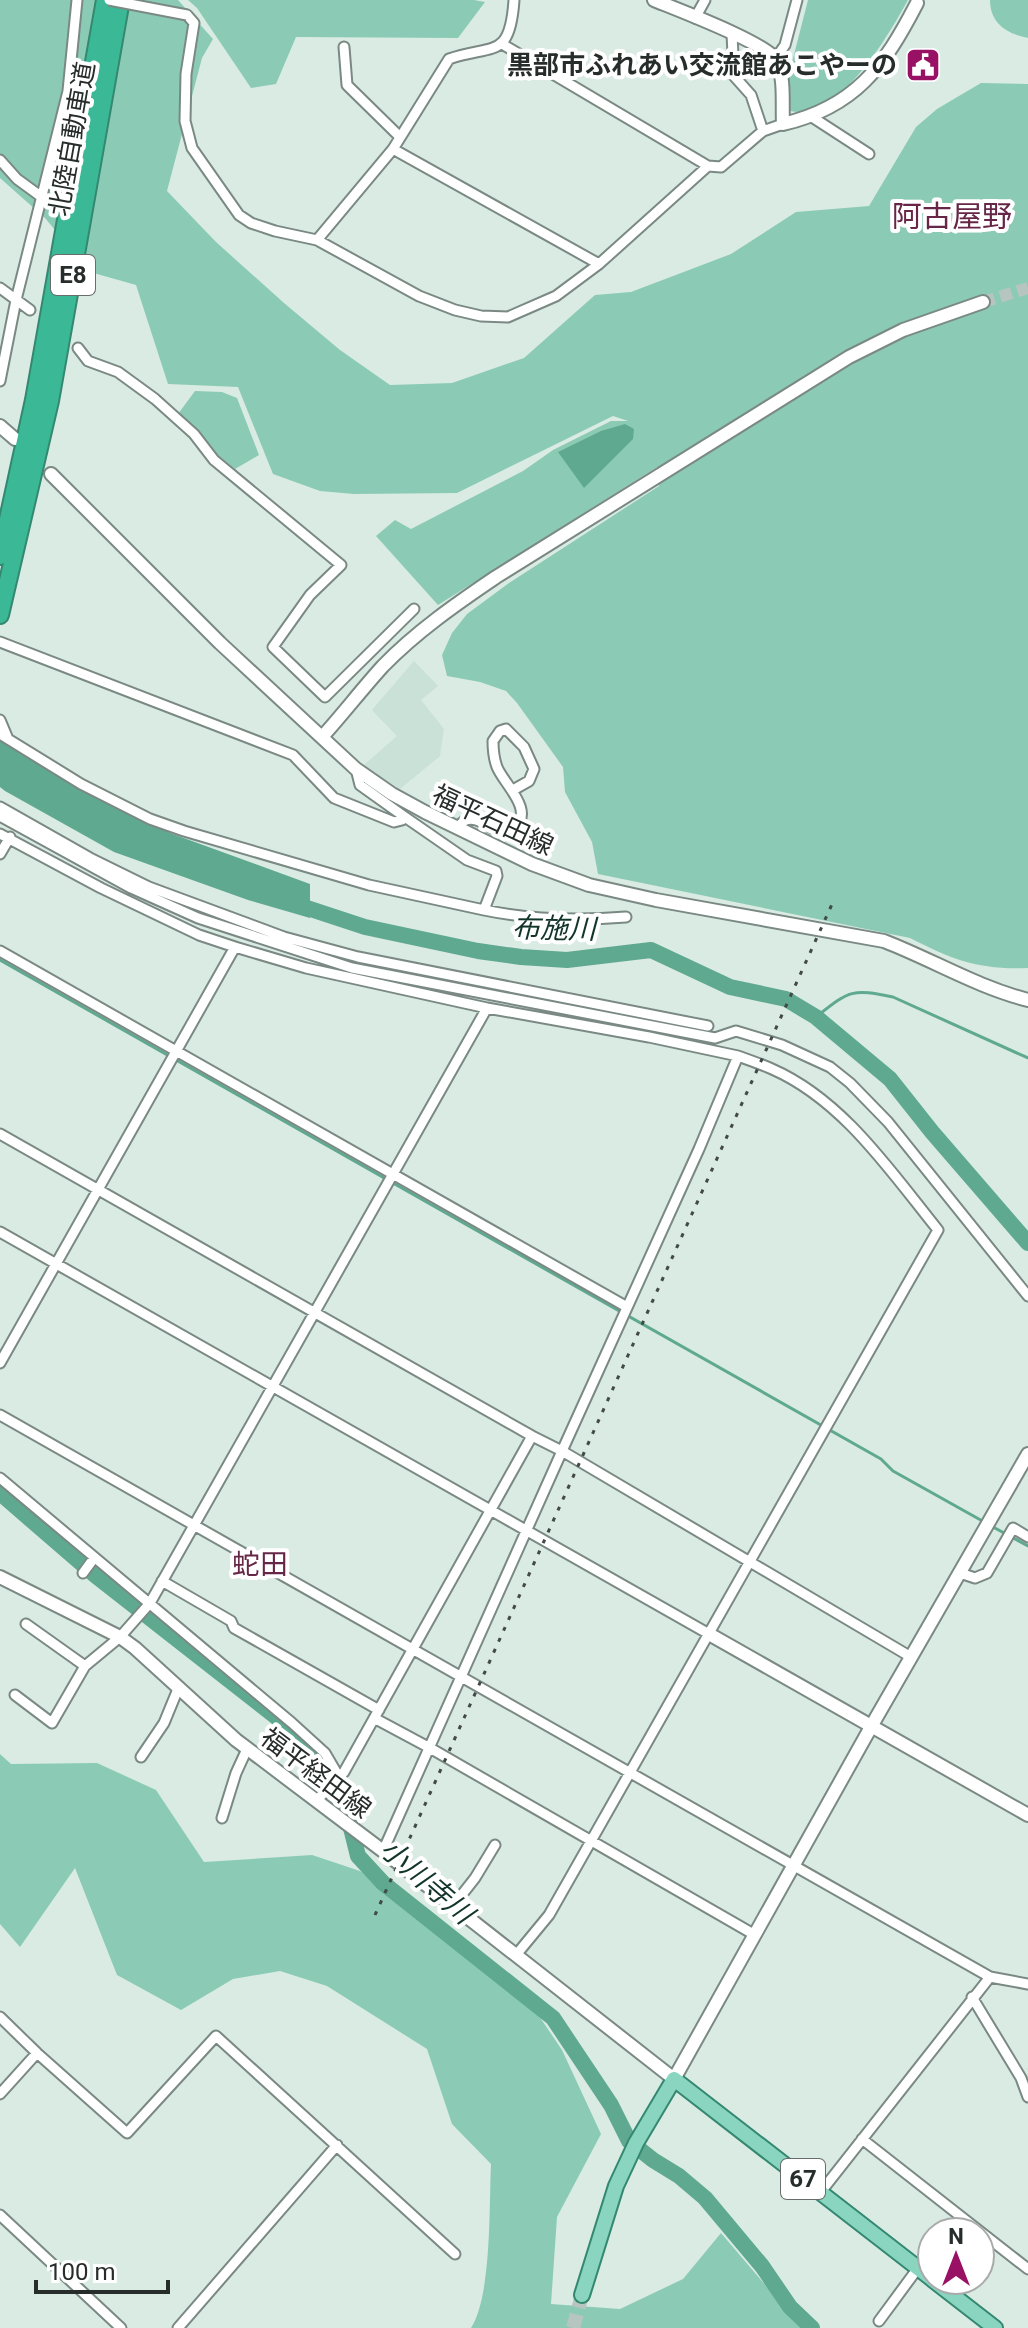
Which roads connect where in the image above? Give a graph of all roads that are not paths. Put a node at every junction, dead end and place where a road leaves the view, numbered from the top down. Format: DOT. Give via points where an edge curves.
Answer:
graph roads {
  1 [pos="77,0"];
  2 [pos="107,0"];
  3 [pos="121,0"];
  4 [pos="514,0"];
  5 [pos="654,0"];
  6 [pos="705,0"];
  7 [pos="797,0"];
  8 [pos="917,3"];
  9 [pos="695,18"];
  10 [pos="732,34"];
  11 [pos="502,44"];
  12 [pos="344,47"];
  13 [pos="776,58"];
  14 [pos="812,117"];
  15 [pos="783,124"];
  16 [pos="763,131"];
  17 [pos="400,137"];
  18 [pos="393,149"];
  19 [pos="869,154"];
  20 [pos="0,160"];
  21 [pos="708,166"];
  22 [pos="43,198"];
  23 [pos="317,240"];
  24 [pos="599,264"];
  25 [pos="0,288"];
  26 [pos="16,300"];
  27 [pos="983,302"];
  28 [pos="30,310"];
  29 [pos="78,348"];
  30 [pos="0,381"];
  31 [pos="0,426"];
  32 [pos="15,439"];
  33 [pos="51,474"];
  34 [pos="7,550"];
  35 [pos="414,609"];
  36 [pos="0,615"];
  37 [pos="0,642"];
  38 [pos="0,720"];
  39 [pos="4,737"];
  40 [pos="322,737"];
  41 [pos="356,769"];
  42 [pos="513,790"];
  43 [pos="0,807"];
  44 [pos="402,815"];
  45 [pos="0,816"];
  46 [pos="456,828"];
  47 [pos="5,835"];
  48 [pos="0,854"];
  49 [pos="484,910"];
  50 [pos="626,917"];
  51 [pos="235,947"];
  52 [pos="0,951"];
  53 [pos="1028,1000"];
  54 [pos="487,1008"];
  55 [pos="708,1026"];
  56 [pos="177,1053"];
  57 [pos="738,1056"];
  58 [pos="0,1134"];
  59 [pos="393,1174"];
  60 [pos="99,1190"];
  61 [pos="0,1232"];
  62 [pos="56,1264"];
  63 [pos="1028,1296"];
  64 [pos="627,1307"];
  65 [pos="315,1313"];
  66 [pos="0,1363"];
  67 [pos="274,1385"];
  68 [pos="0,1415"];
  69 [pos="532,1436"];
  70 [pos="562,1451"];
  71 [pos="1028,1454"];
  72 [pos="0,1478"];
  73 [pos="492,1511"];
  74 [pos="193,1525"];
  75 [pos="528,1532"];
  76 [pos="1028,1537"];
  77 [pos="94,1558"];
  78 [pos="750,1561"];
  79 [pos="83,1573"];
  80 [pos="960,1573"];
  81 [pos="0,1577"];
  82 [pos="162,1581"];
  83 [pos="150,1603"];
  84 [pos="26,1624"];
  85 [pos="709,1634"];
  86 [pos="120,1637"];
  87 [pos="413,1649"];
  88 [pos="911,1657"];
  89 [pos="85,1666"];
  90 [pos="461,1676"];
  91 [pos="178,1689"];
  92 [pos="15,1695"];
  93 [pos="376,1714"];
  94 [pos="871,1726"];
  95 [pos="430,1748"];
  96 [pos="247,1749"];
  97 [pos="141,1757"];
  98 [pos="630,1771"];
  99 [pos="339,1777"];
  100 [pos="321,1804"];
  101 [pos="1028,1815"];
  102 [pos="222,1818"];
  103 [pos="591,1840"];
  104 [pos="495,1845"];
  105 [pos="383,1851"];
  106 [pos="794,1865"];
  107 [pos="453,1906"];
  108 [pos="755,1935"];
  109 [pos="516,1955"];
  110 [pos="990,1977"];
  111 [pos="1028,1984"];
  112 [pos="972,1997"];
  113 [pos="0,2017"];
  114 [pos="37,2053"];
  115 [pos="674,2079"];
  116 [pos="0,2094"];
  117 [pos="1028,2097"];
  118 [pos="862,2139"];
  119 [pos="337,2145"];
  120 [pos="820,2193"];
  121 [pos="0,2215"];
  122 [pos="455,2254"];
  123 [pos="916,2266"];
  124 [pos="1028,2269"];
  125 [pos="916,2271"];
  126 [pos="582,2295"];
  127 [pos="953,2296"];
  128 [pos="879,2321"];
  129 [pos="121,2328"];
  130 [pos="178,2328"];
  131 [pos="995,2328"];
  1 -- 22 [label="street" via="68,91"];
  2 -- 23 [label="street, bridge" via="187,15 194,23 185,121 192,148 239,215 275,231"];
  2 -- 34 [label="highway, 北陸自動車道 / E8"];
  3 -- 34 [label="highway, 北陸自動車道 / E8" via="63,331"];
  4 -- 11 [label="street" via="513,22"];
  5 -- 9 [label="street"];
  6 -- 9 [label="street"];
  7 -- 13 [label="street" via="785,45"];
  8 -- 14 [label="street" via="872,74 841,102"];
  9 -- 10 [label="street"];
  10 -- 13 [label="street"];
  10 -- 16 [label="street" via="734,76 751,95"];
  11 -- 17 [label="street" via="493,51 449,59"];
  11 -- 21 [label="street"];
  12 -- 17 [label="street" via="347,85"];
  13 -- 15 [label="street"];
  14 -- 15 [label="street"];
  14 -- 19 [label="street"];
  15 -- 16 [label="street"];
  16 -- 21 [label="street" via="721,167"];
  17 -- 18 [label="street"];
  18 -- 23 [label="street"];
  18 -- 24 [label="street"];
  20 -- 22 [label="street"];
  21 -- 24 [label="street"];
  22 -- 26 [label="street"];
  23 -- 24 [label="street" via="419,296 481,316 508,317 535,306"];
  25 -- 26 [label="street"];
  26 -- 28 [label="street"];
  26 -- 30 [label="street"];
  27 -- 40 [label="street" via="903,330 849,357 459,602 384,665"];
  29 -- 35 [label="street" via="88,361 118,372 155,399 214,460 341,565 310,595 273,647 325,697"];
  31 -- 32 [label="street"];
  33 -- 40 [label="street, 福平石田線"];
  34 -- 36 [label="highway, 北陸自動車道 / E8"];
  37 -- 44 [label="street" via="293,755 334,798 394,822"];
  38 -- 39 [label="street"];
  39 -- 49 [label="street" via="150,819 369,885"];
  40 -- 41 [label="street, 福平石田線"];
  41 -- 44 [label="street" via="360,785"];
  41 -- 46 [label="street, 福平石田線"];
  42 -- 42 [label="street" via="497,768 494,753 493,741 506,729 524,747 534,769 529,781"];
  42 -- 46 [label="street" via="521,819 515,827 495,830 466,820"];
  43 -- 55 [label="street" via="149,887 284,937 358,957"];
  44 -- 49 [label="street" via="467,860 496,871"];
  45 -- 63 [label="street" via="131,888 198,918 352,968 715,1038 736,1031 830,1067 888,1122"];
  46 -- 53 [label="street, 福平石田線" via="589,885 884,941 954,975"];
  47 -- 48 [label="street"];
  47 -- 51 [label="street" via="101,888"];
  49 -- 50 [label="street" via="563,921"];
  51 -- 54 [label="street"];
  51 -- 56 [label="street"];
  52 -- 56 [label="street"];
  54 -- 57 [label="street"];
  54 -- 59 [label="street"];
  56 -- 59 [label="street"];
  56 -- 60 [label="street"];
  57 -- 64 [label="street"];
  57 -- 78 [label="street" via="773,1069 826,1104 877,1155 938,1230"];
  58 -- 60 [label="street"];
  59 -- 64 [label="street"];
  59 -- 65 [label="street"];
  60 -- 62 [label="street"];
  60 -- 65 [label="street"];
  61 -- 62 [label="street"];
  62 -- 66 [label="street"];
  62 -- 67 [label="street"];
  64 -- 70 [label="street"];
  65 -- 67 [label="street"];
  65 -- 69 [label="street"];
  67 -- 73 [label="street"];
  67 -- 74 [label="street"];
  68 -- 74 [label="street"];
  69 -- 70 [label="street"];
  69 -- 73 [label="street"];
  70 -- 75 [label="street"];
  70 -- 78 [label="street"];
  71 -- 80 [label="street"];
  72 -- 77 [label="street"];
  73 -- 75 [label="street"];
  73 -- 87 [label="street"];
  74 -- 82 [label="street"];
  74 -- 87 [label="street"];
  75 -- 85 [label="street"];
  75 -- 90 [label="street"];
  76 -- 80 [label="street" via="1013,1528 987,1573 975,1578"];
  77 -- 79 [label="street"];
  77 -- 83 [label="street"];
  78 -- 85 [label="street"];
  78 -- 88 [label="street"];
  80 -- 88 [label="street"];
  81 -- 86 [label="street, 福平経田線"];
  82 -- 83 [label="street"];
  82 -- 93 [label="street"];
  83 -- 86 [label="street"];
  83 -- 99 [label="street" via="311,1740"];
  84 -- 89 [label="street"];
  85 -- 94 [label="street"];
  85 -- 98 [label="street"];
  86 -- 89 [label="street"];
  86 -- 91 [label="street, 福平経田線"];
  87 -- 90 [label="street"];
  87 -- 93 [label="street"];
  88 -- 94 [label="street"];
  89 -- 92 [label="street" via="52,1723"];
  90 -- 95 [label="street"];
  90 -- 98 [label="street"];
  91 -- 96 [label="street, 福平経田線"];
  91 -- 97 [label="street"];
  93 -- 95 [label="street"];
  93 -- 99 [label="street"];
  94 -- 101 [label="street"];
  94 -- 106 [label="street"];
  95 -- 103 [label="street"];
  95 -- 105 [label="street"];
  96 -- 100 [label="street, 福平経田線"];
  96 -- 102 [label="street"];
  98 -- 103 [label="street"];
  98 -- 106 [label="street"];
  99 -- 100 [label="street"];
  100 -- 105 [label="street, 福平経田線"];
  103 -- 108 [label="street"];
  103 -- 109 [label="street" via="549,1915"];
  104 -- 107 [label="street"];
  105 -- 107 [label="street, 福平経田線"];
  106 -- 108 [label="street"];
  106 -- 110 [label="street"];
  107 -- 109 [label="street, 福平経田線"];
  108 -- 115 [label="street"];
  109 -- 115 [label="street, 福平経田線"];
  110 -- 111 [label="street"];
  110 -- 112 [label="street"];
  112 -- 117 [label="street"];
  112 -- 118 [label="street"];
  113 -- 114 [label="street"];
  114 -- 116 [label="street"];
  114 -- 119 [label="street" via="127,2133 216,2036"];
  115 -- 120 [label="main road, 67"];
  115 -- 126 [label="main road" via="616,2186"];
  118 -- 120 [label="street"];
  118 -- 124 [label="street"];
  119 -- 122 [label="street"];
  119 -- 130 [label="street"];
  120 -- 123 [label="main road, 67"];
  121 -- 129 [label="street"];
  125 -- 128 [label="street"];
  127 -- 131 [label="main road, 67"];
}
